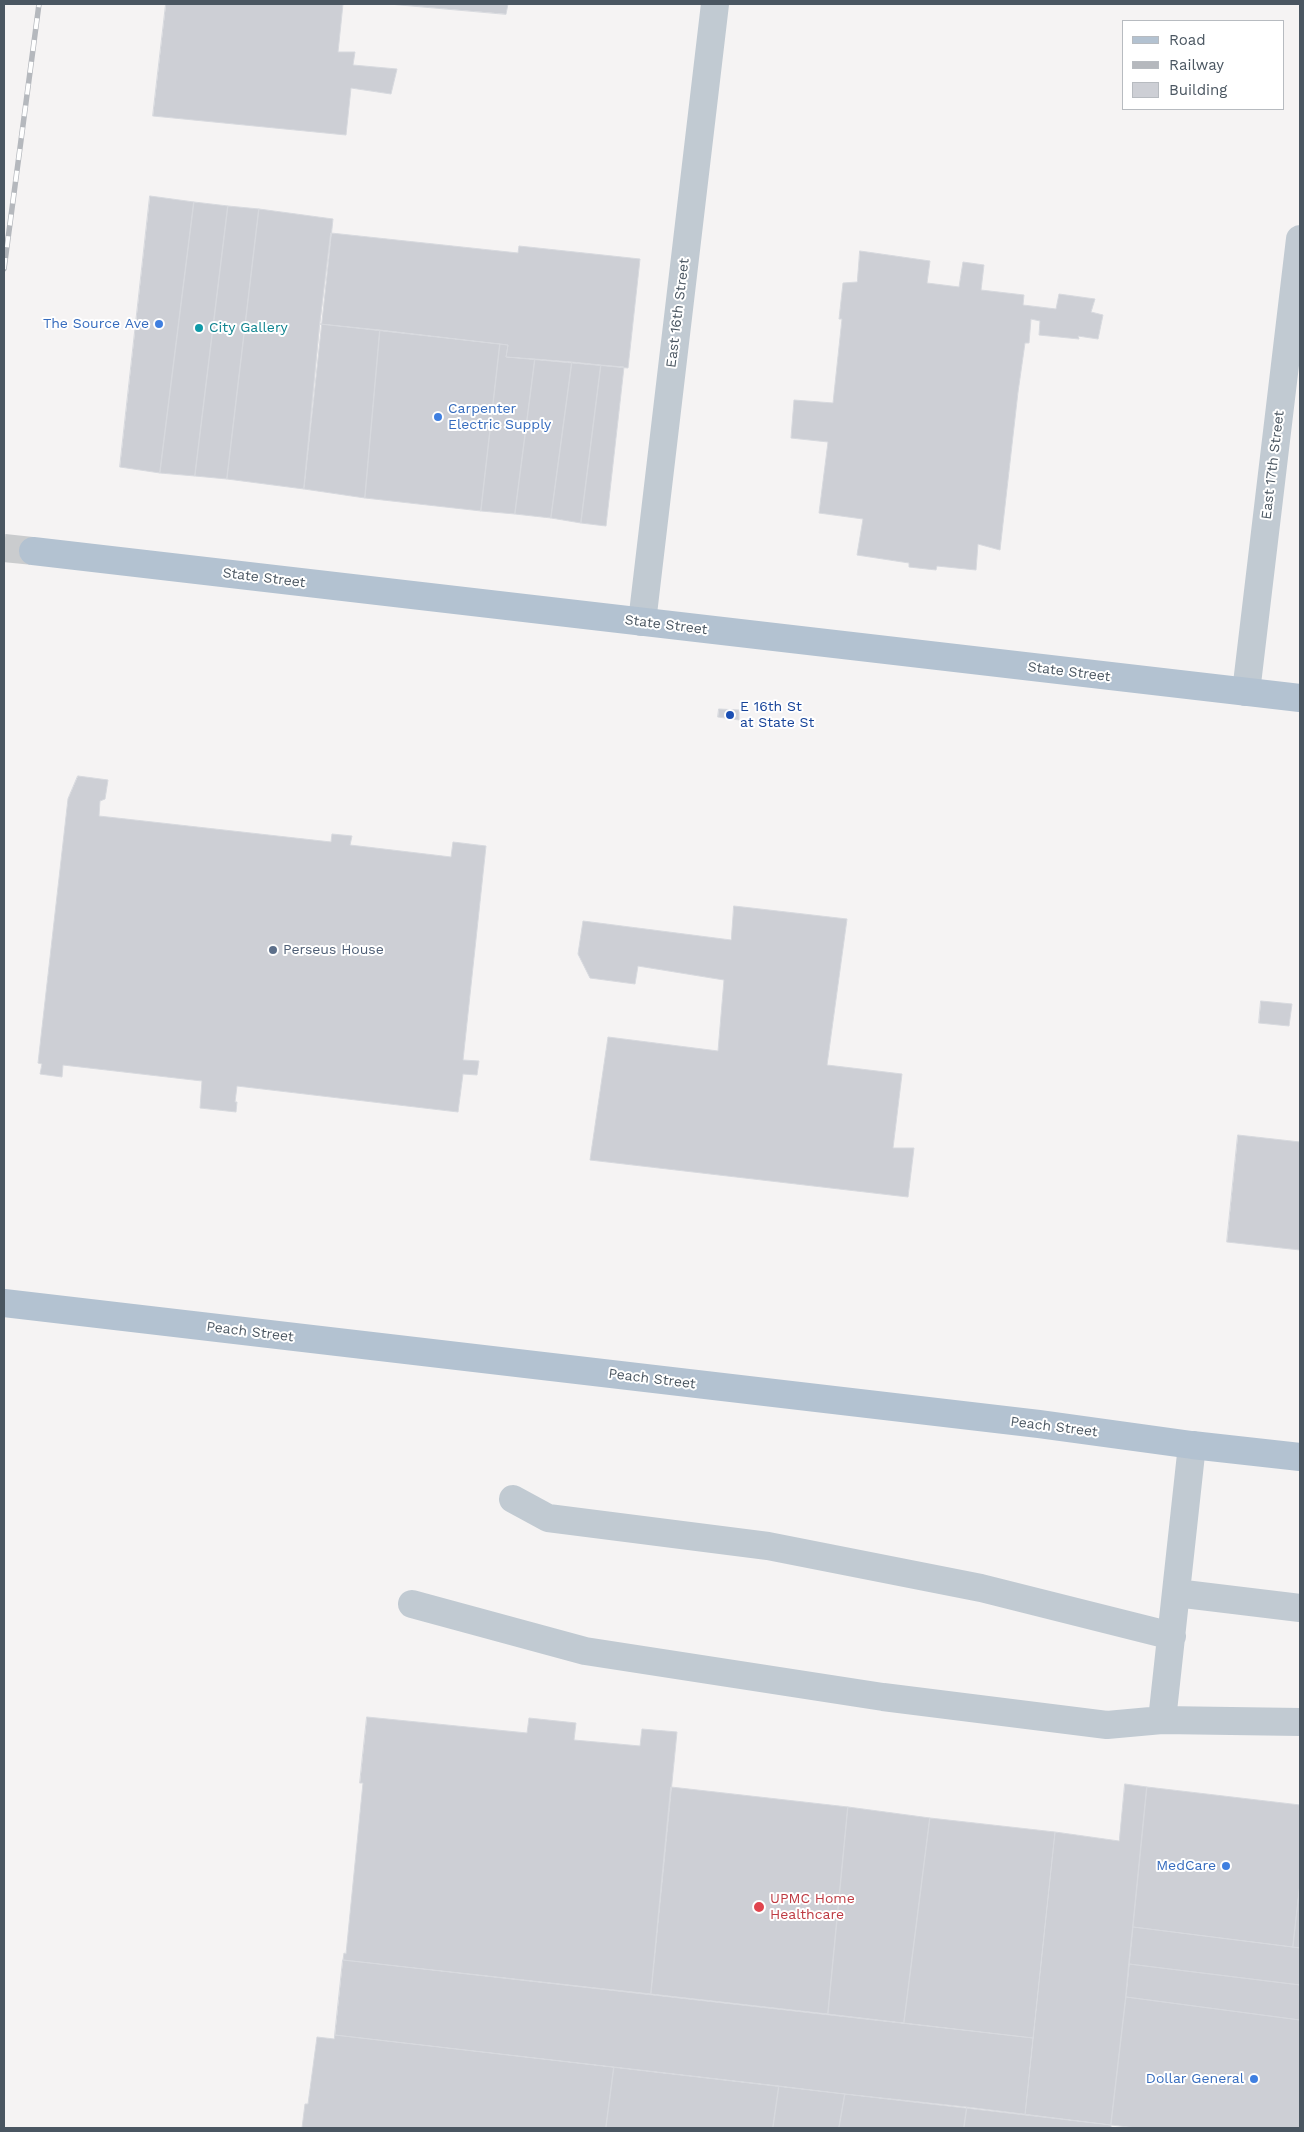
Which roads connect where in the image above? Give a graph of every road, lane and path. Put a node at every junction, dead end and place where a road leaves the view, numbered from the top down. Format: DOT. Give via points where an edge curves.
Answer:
graph roads {
  1 [pos="715,4"];
  2 [pos="1300,239"];
  3 [pos="32,551"];
  4 [pos="642,622"];
  5 [pos="1246,692"];
  6 [pos="1300,698"];
  7 [pos="4,1303"];
  8 [pos="1192,1445"];
  9 [pos="1300,1457"];
  10 [pos="513,1499"];
  11 [pos="1176,1593"];
  12 [pos="412,1604"];
  13 [pos="1300,1608"];
  14 [pos="1172,1636"];
  15 [pos="1162,1720"];
  16 [pos="1300,1722"];
  1 -- 4 [label="street, East 16th Street"];
  2 -- 5 [label="street, East 17th Street"];
  3 -- 4 [label="main road, State Street"];
  4 -- 5 [label="main road, State Street"];
  5 -- 6 [label="main road, State Street"];
  7 -- 8 [label="main road, Peach Street"];
  8 -- 9 [label="main road, Peach Street"];
  8 -- 11 [label="street"];
  10 -- 14 [label="street" via="548,1518 768,1546 981,1588"];
  11 -- 13 [label="street"];
  11 -- 14 [label="street"];
  12 -- 15 [label="street" via="604,1654 883,1697 1107,1725"];
  14 -- 15 [label="street"];
  15 -- 16 [label="street"];
}
